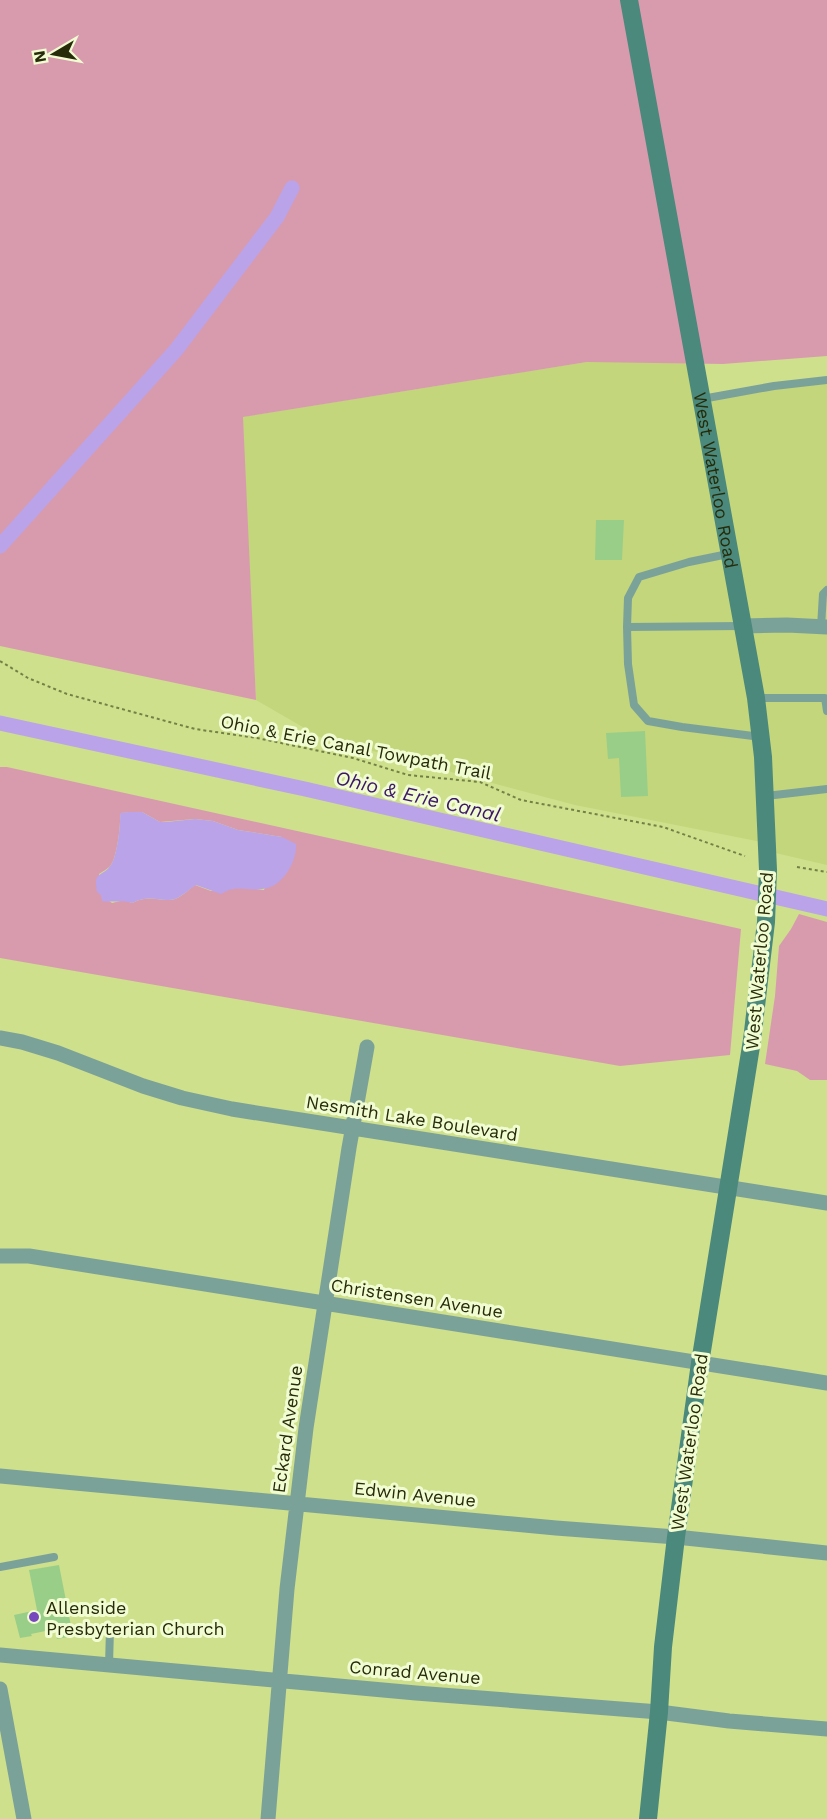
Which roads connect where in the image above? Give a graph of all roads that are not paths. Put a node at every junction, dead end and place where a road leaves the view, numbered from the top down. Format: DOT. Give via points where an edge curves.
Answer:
graph roads {
  1 [pos="629,0"];
  2 [pos="827,380"];
  3 [pos="702,399"];
  4 [pos="730,554"];
  5 [pos="827,590"];
  6 [pos="743,626"];
  7 [pos="627,627"];
  8 [pos="824,627"];
  9 [pos="756,698"];
  10 [pos="827,711"];
  11 [pos="761,737"];
  12 [pos="827,789"];
  13 [pos="765,796"];
  14 [pos="0,1038"];
  15 [pos="367,1047"];
  16 [pos="352,1128"];
  17 [pos="729,1187"];
  18 [pos="827,1203"];
  19 [pos="0,1256"];
  20 [pos="326,1303"];
  21 [pos="700,1363"];
  22 [pos="827,1383"];
  23 [pos="0,1476"];
  24 [pos="297,1502"];
  25 [pos="676,1537"];
  26 [pos="827,1553"];
  27 [pos="54,1557"];
  28 [pos="0,1567"];
  29 [pos="110,1629"];
  30 [pos="0,1655"];
  31 [pos="109,1665"];
  32 [pos="280,1680"];
  33 [pos="0,1689"];
  34 [pos="659,1712"];
  35 [pos="827,1730"];
  36 [pos="24,1819"];
  37 [pos="268,1819"];
  38 [pos="648,1819"];
  1 -- 3 [label="main road, West Waterloo Road"];
  2 -- 3 [label="lane"];
  3 -- 4 [label="main road, West Waterloo Road"];
  4 -- 6 [label="main road, West Waterloo Road"];
  4 -- 7 [label="lane" via="639,577 628,598"];
  5 -- 8 [label="lane" via="823,594"];
  6 -- 7 [label="lane"];
  6 -- 8 [label="street"];
  6 -- 9 [label="main road, West Waterloo Road"];
  7 -- 11 [label="lane" via="627,664 634,705 648,721"];
  9 -- 10 [label="lane" via="825,698"];
  9 -- 11 [label="main road, West Waterloo Road"];
  11 -- 13 [label="main road, West Waterloo Road"];
  12 -- 13 [label="lane"];
  13 -- 17 [label="main road, West Waterloo Road" via="766,922 753,1041"];
  14 -- 16 [label="street, Nesmith Lake Boulevard" via="58,1053 182,1098"];
  15 -- 16 [label="street, Eckard Avenue"];
  16 -- 17 [label="street, Nesmith Lake Boulevard"];
  16 -- 20 [label="street, Eckard Avenue"];
  17 -- 18 [label="street, Nesmith Lake Boulevard"];
  17 -- 21 [label="main road, West Waterloo Road"];
  19 -- 20 [label="street, Christensen Avenue" via="29,1256"];
  20 -- 21 [label="street, Christensen Avenue"];
  20 -- 24 [label="street, Eckard Avenue"];
  21 -- 22 [label="street, Christensen Avenue"];
  21 -- 25 [label="main road, West Waterloo Road"];
  23 -- 24 [label="street, Edwin Avenue"];
  24 -- 25 [label="street, Edwin Avenue"];
  24 -- 32 [label="street, Eckard Avenue"];
  25 -- 26 [label="street, Edwin Avenue"];
  25 -- 34 [label="main road, West Waterloo Road"];
  27 -- 28 [label="lane"];
  29 -- 31 [label="lane"];
  30 -- 31 [label="street, Conrad Avenue"];
  31 -- 32 [label="street, Conrad Avenue"];
  32 -- 34 [label="street, Conrad Avenue"];
  32 -- 37 [label="street, Eckard Avenue"];
  33 -- 36 [label="street"];
  34 -- 35 [label="street, Conrad Avenue"];
  34 -- 38 [label="main road, West Waterloo Road"];
}
